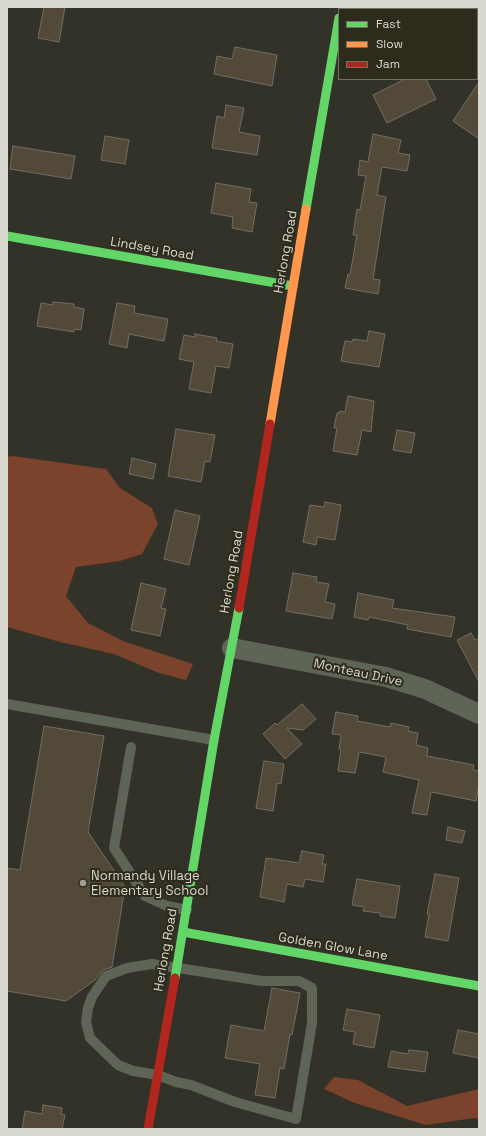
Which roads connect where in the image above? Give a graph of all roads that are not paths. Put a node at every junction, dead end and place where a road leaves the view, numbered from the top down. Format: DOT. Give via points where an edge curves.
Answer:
graph roads {
  1 [pos="338,24"];
  2 [pos="7,236"];
  3 [pos="293,286"];
  4 [pos="232,648"];
  5 [pos="7,704"];
  6 [pos="479,714"];
  7 [pos="214,740"];
  8 [pos="131,747"];
  9 [pos="187,910"];
  10 [pos="183,932"];
  11 [pos="176,968"];
  12 [pos="479,986"];
  13 [pos="158,1075"];
  14 [pos="148,1129"];
  1 -- 3 [label="street, Herlong Road"];
  2 -- 3 [label="street, Lindsey Road"];
  3 -- 4 [label="street, Herlong Road"];
  4 -- 6 [label="street, Monteau Drive" via="386,677 425,689"];
  4 -- 7 [label="street, Herlong Road"];
  5 -- 7 [label="lane"];
  7 -- 9 [label="street, Herlong Road"];
  8 -- 9 [label="lane" via="114,848 145,896 167,906"];
  9 -- 10 [label="street, Herlong Road"];
  10 -- 11 [label="street, Herlong Road"];
  10 -- 12 [label="street, Golden Glow Lane"];
  11 -- 13 [label="street, Herlong Road"];
  11 -- 13 [label="lane" via="152,964 127,968 106,976 92,997 86,1022 90,1038 118,1065 133,1071"];
  11 -- 13 [label="lane" via="262,981 299,981 312,988 312,1023 296,1119 235,1102"];
  13 -- 14 [label="street, Herlong Road"];
}
